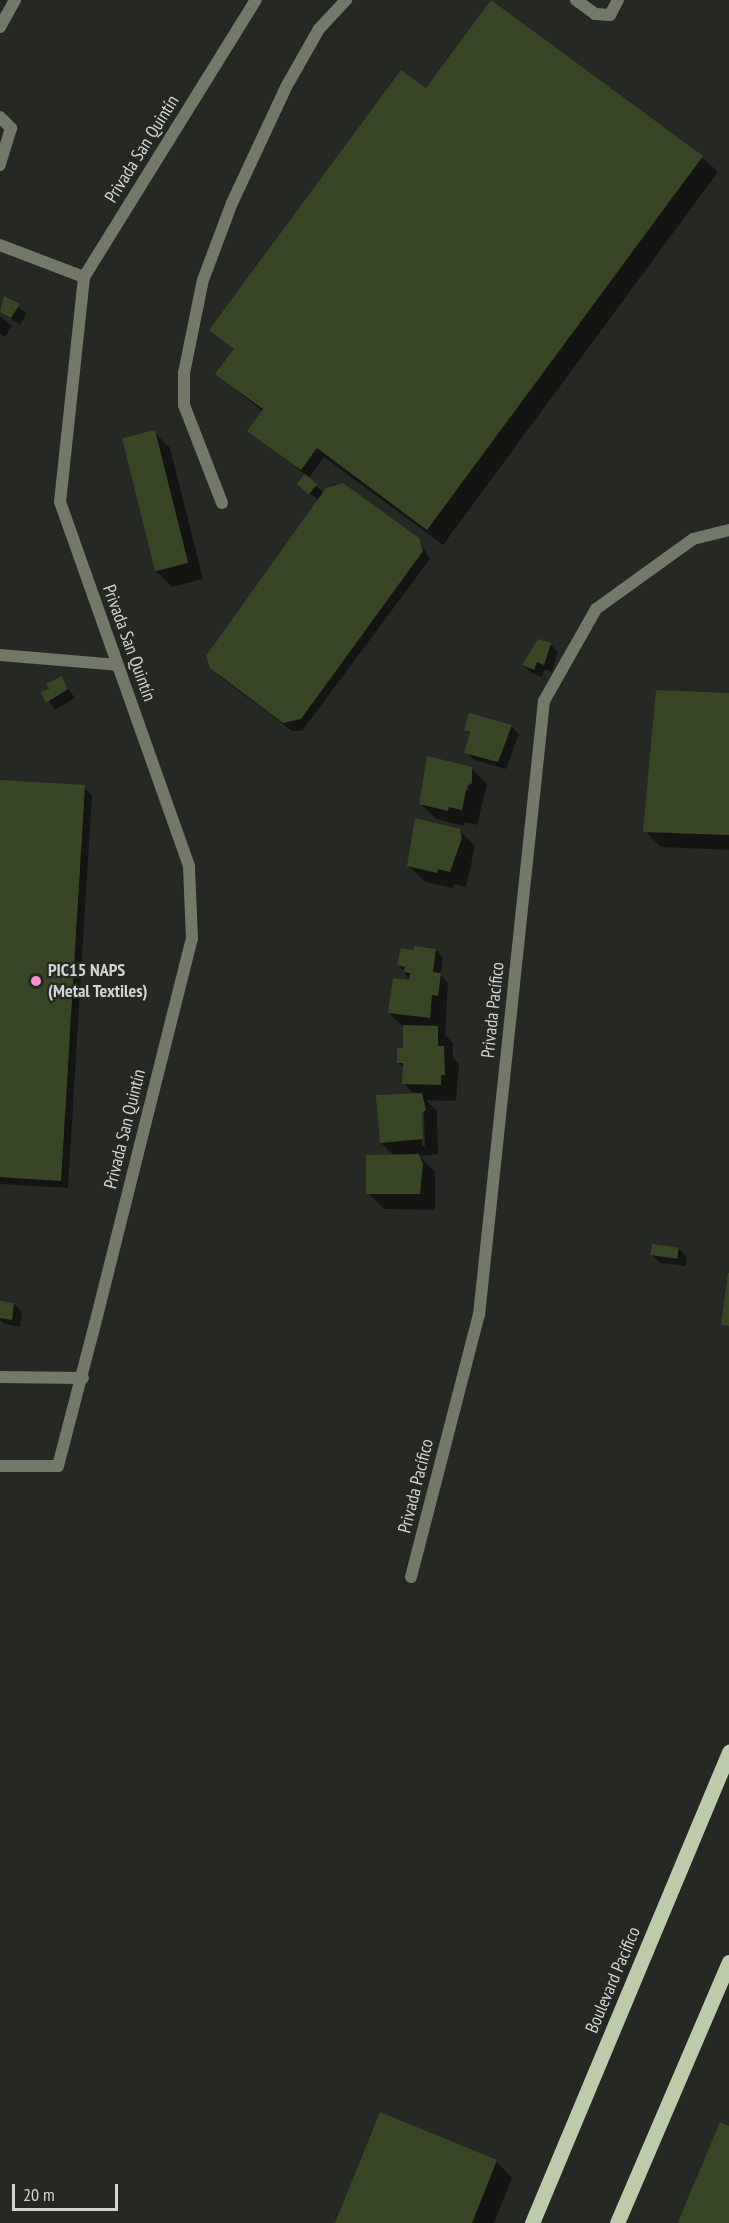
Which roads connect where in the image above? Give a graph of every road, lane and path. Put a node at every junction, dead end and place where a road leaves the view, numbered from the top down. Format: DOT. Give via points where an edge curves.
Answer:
graph roads {
  1 [pos="15,0"];
  2 [pos="256,0"];
  3 [pos="346,0"];
  4 [pos="576,0"];
  5 [pos="618,0"];
  6 [pos="0,27"];
  7 [pos="0,117"];
  8 [pos="0,165"];
  9 [pos="0,245"];
  10 [pos="84,277"];
  11 [pos="222,503"];
  12 [pos="729,530"];
  13 [pos="0,655"];
  14 [pos="118,664"];
  15 [pos="0,1377"];
  16 [pos="83,1378"];
  17 [pos="0,1466"];
  18 [pos="411,1577"];
  19 [pos="729,1752"];
  20 [pos="729,1962"];
  21 [pos="532,2223"];
  22 [pos="617,2223"];
  1 -- 6 [label="street"];
  2 -- 10 [label="street, Privada San Quintín"];
  3 -- 11 [label="street" via="319,29 286,87 232,202 203,280 184,373 184,405"];
  4 -- 5 [label="street" via="595,14 610,15"];
  7 -- 8 [label="street" via="11,128"];
  9 -- 10 [label="street"];
  10 -- 14 [label="street, Privada San Quintín" via="60,502"];
  12 -- 18 [label="street, Privada Pacífico" via="693,539 596,609 544,701 479,1315"];
  13 -- 14 [label="street"];
  14 -- 16 [label="street, Privada San Quintín" via="189,866 192,939"];
  15 -- 16 [label="street"];
  16 -- 17 [label="street, Privada San Quintín" via="58,1466"];
  19 -- 21 [label="main road, Boulevard Pacífico"];
  20 -- 22 [label="main road"];
}
